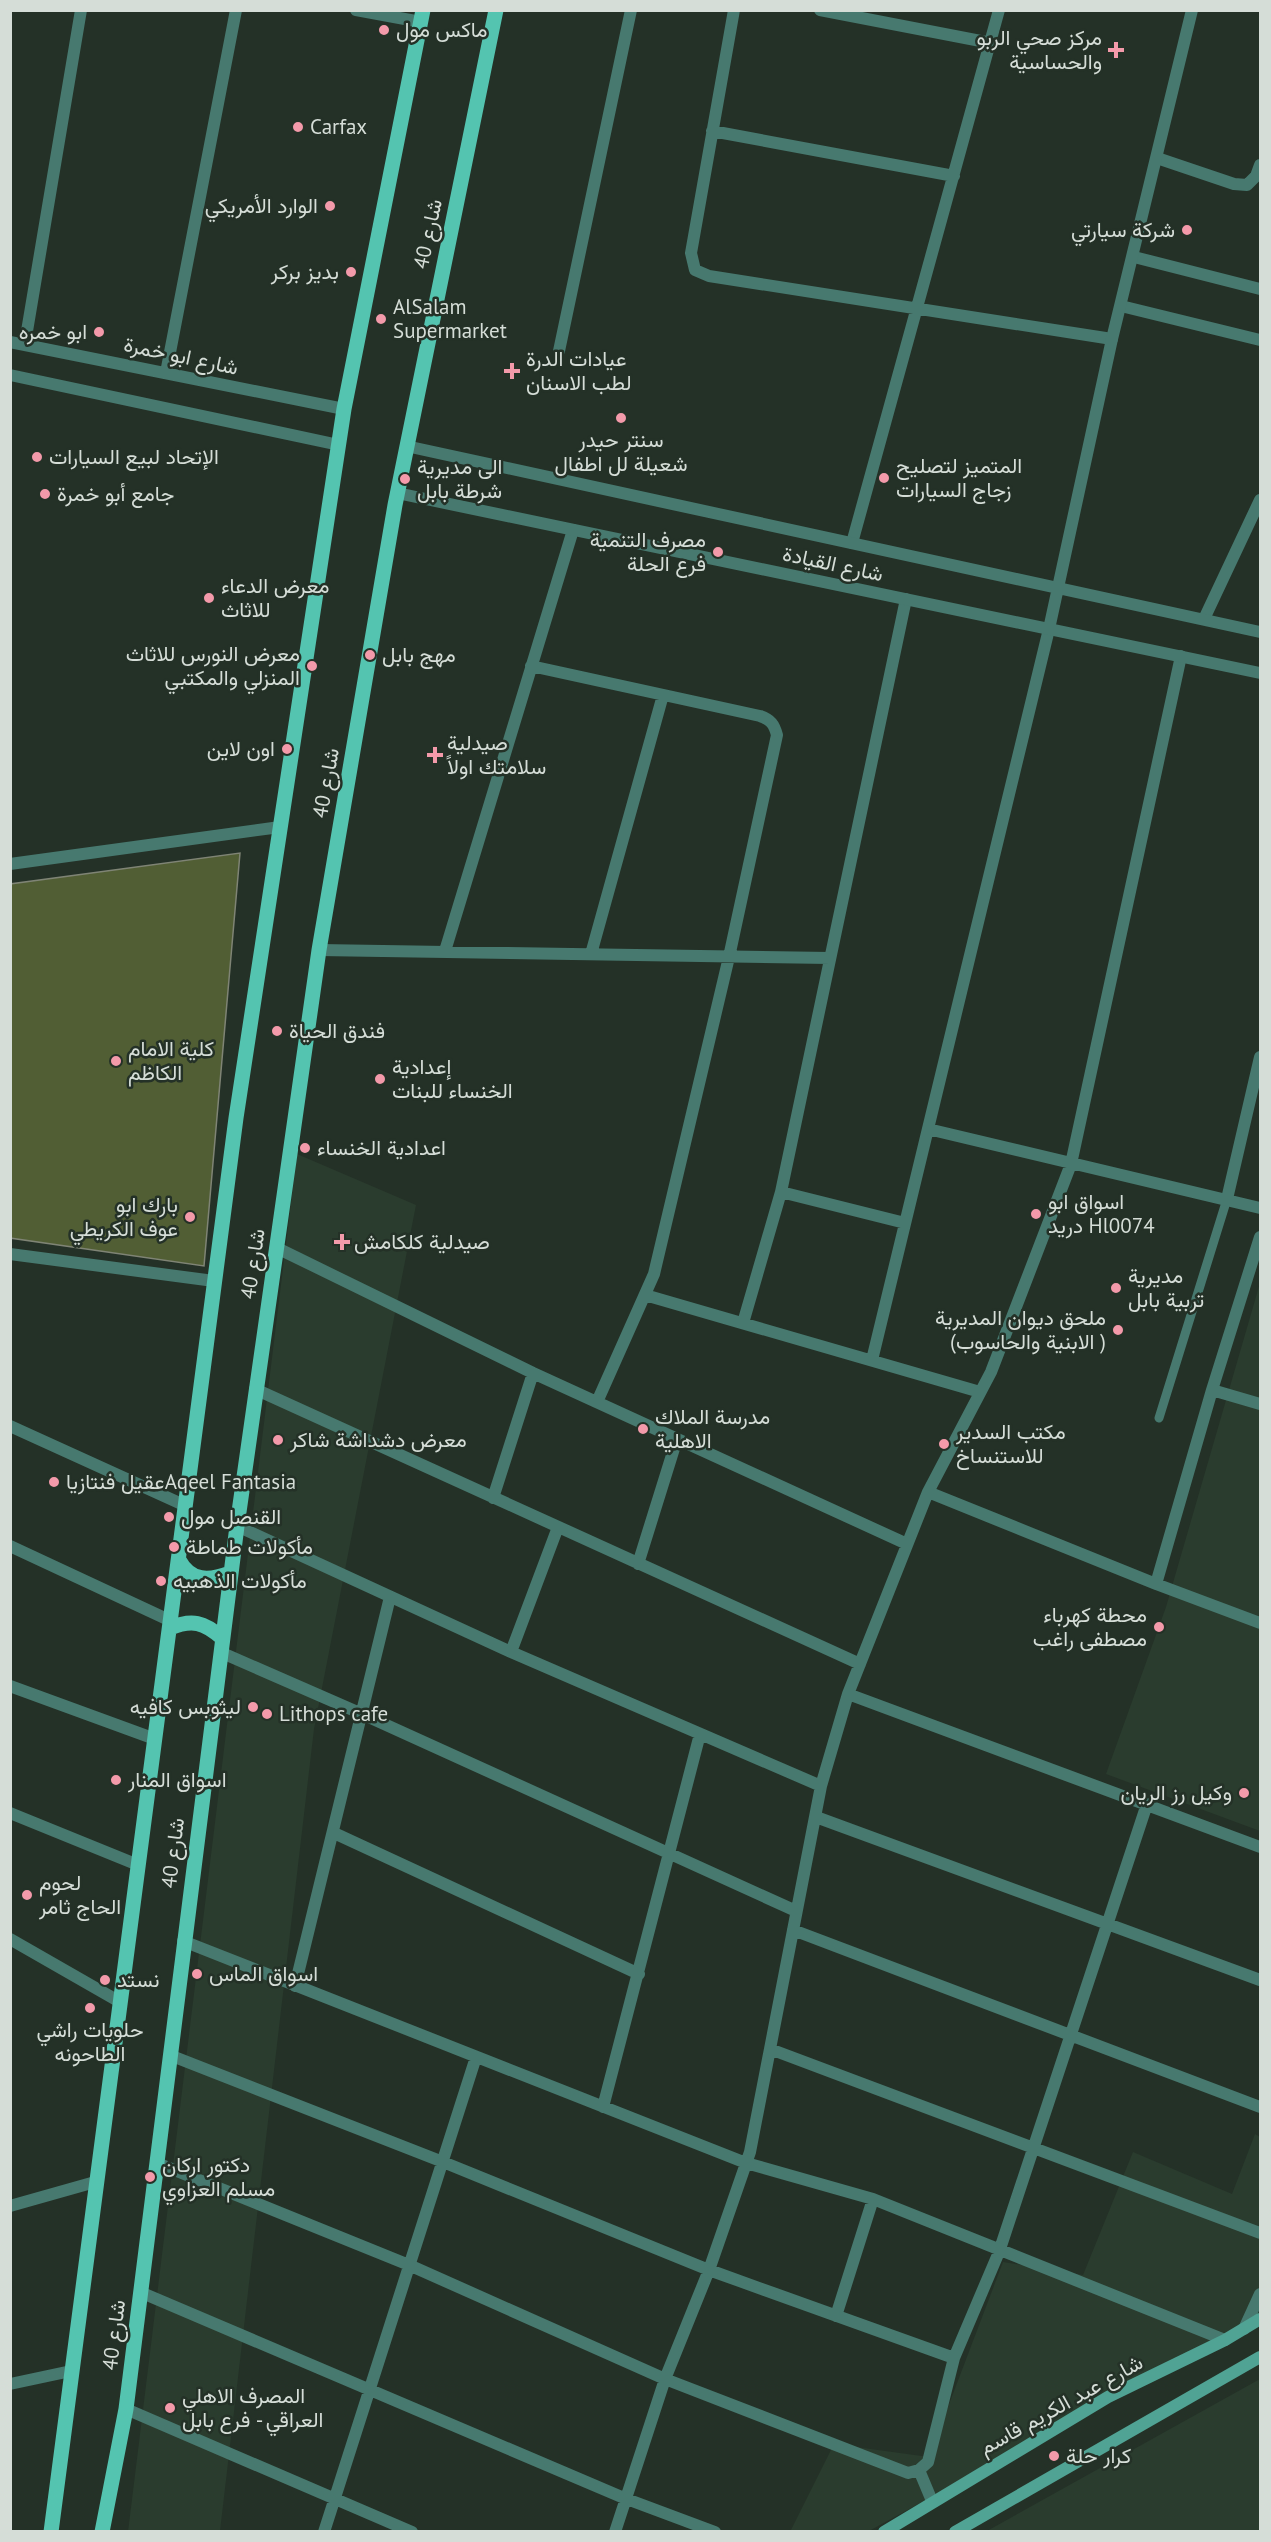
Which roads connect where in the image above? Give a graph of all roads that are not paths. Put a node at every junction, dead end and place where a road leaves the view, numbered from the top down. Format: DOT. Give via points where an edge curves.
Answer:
graph roads {
  1 [pos="81,10"];
  2 [pos="236,10"];
  3 [pos="356,10"];
  4 [pos="496,10"];
  5 [pos="631,10"];
  6 [pos="734,10"];
  7 [pos="820,10"];
  8 [pos="999,10"];
  9 [pos="1192,10"];
  10 [pos="422,16"];
  11 [pos="991,43"];
  12 [pos="712,131"];
  13 [pos="1157,158"];
  14 [pos="1260,165"];
  15 [pos="954,176"];
  16 [pos="1134,257"];
  17 [pos="1260,289"];
  18 [pos="1121,306"];
  19 [pos="918,308"];
  20 [pos="1112,339"];
  21 [pos="1260,340"];
  22 [pos="10,342"];
  23 [pos="25,343"];
  24 [pos="559,351"];
  25 [pos="166,373"];
  26 [pos="10,375"];
  27 [pos="344,409"];
  28 [pos="339,445"];
  29 [pos="406,446"];
  30 [pos="397,493"];
  31 [pos="1260,500"];
  32 [pos="573,530"];
  33 [pos="852,543"];
  34 [pos="1058,587"];
  35 [pos="906,599"];
  36 [pos="1204,620"];
  37 [pos="1048,629"];
  38 [pos="1260,632"];
  39 [pos="1180,656"];
  40 [pos="531,666"];
  41 [pos="1260,673"];
  42 [pos="663,695"];
  43 [pos="280,827"];
  44 [pos="10,864"];
  45 [pos="319,950"];
  46 [pos="446,951"];
  47 [pos="591,954"];
  48 [pos="729,957"];
  49 [pos="830,958"];
  50 [pos="1260,1057"];
  51 [pos="928,1129"];
  52 [pos="1071,1164"];
  53 [pos="781,1192"];
  54 [pos="1227,1199"];
  55 [pos="1260,1208"];
  56 [pos="905,1223"];
  57 [pos="1260,1237"];
  58 [pos="277,1248"];
  59 [pos="10,1254"];
  60 [pos="214,1281"];
  61 [pos="645,1294"];
  62 [pos="743,1323"];
  63 [pos="873,1360"];
  64 [pos="533,1373"];
  65 [pos="255,1389"];
  66 [pos="1212,1390"];
  67 [pos="980,1392"];
  68 [pos="597,1402"];
  69 [pos="1260,1404"];
  70 [pos="1159,1418"];
  71 [pos="10,1426"];
  72 [pos="677,1439"];
  73 [pos="928,1492"];
  74 [pos="493,1498"];
  75 [pos="186,1506"];
  76 [pos="237,1526"];
  77 [pos="558,1527"];
  78 [pos="907,1544"];
  79 [pos="10,1546"];
  80 [pos="179,1560"];
  81 [pos="638,1564"];
  82 [pos="230,1573"];
  83 [pos="1156,1584"];
  84 [pos="390,1597"];
  85 [pos="1260,1623"];
  86 [pos="170,1624"];
  87 [pos="221,1645"];
  88 [pos="511,1652"];
  89 [pos="860,1664"];
  90 [pos="10,1686"];
  91 [pos="848,1694"];
  92 [pos="362,1714"];
  93 [pos="700,1734"];
  94 [pos="155,1739"];
  95 [pos="821,1786"];
  96 [pos="1147,1804"];
  97 [pos="10,1813"];
  98 [pos="816,1816"];
  99 [pos="334,1833"];
  100 [pos="1260,1847"];
  101 [pos="669,1854"];
  102 [pos="138,1865"];
  103 [pos="796,1911"];
  104 [pos="1107,1923"];
  105 [pos="793,1930"];
  106 [pos="10,1939"];
  107 [pos="183,1941"];
  108 [pos="639,1974"];
  109 [pos="1260,1980"];
  110 [pos="295,1986"];
  111 [pos="120,2002"];
  112 [pos="1070,2035"];
  113 [pos="770,2049"];
  114 [pos="172,2056"];
  115 [pos="476,2057"];
  116 [pos="603,2107"];
  117 [pos="1260,2107"];
  118 [pos="1032,2148"];
  119 [pos="443,2162"];
  120 [pos="157,2163"];
  121 [pos="746,2163"];
  122 [pos="95,2182"];
  123 [pos="873,2199"];
  124 [pos="10,2206"];
  125 [pos="1260,2234"];
  126 [pos="999,2252"];
  127 [pos="409,2265"];
  128 [pos="709,2270"];
  129 [pos="140,2292"];
  130 [pos="1260,2294"];
  131 [pos="836,2316"];
  132 [pos="1260,2319"];
  133 [pos="1244,2329"];
  134 [pos="1225,2340"];
  135 [pos="1260,2357"];
  136 [pos="954,2358"];
  137 [pos="71,2372"];
  138 [pos="665,2379"];
  139 [pos="10,2384"];
  140 [pos="371,2389"];
  141 [pos="126,2409"];
  142 [pos="920,2470"];
  143 [pos="624,2498"];
  144 [pos="336,2499"];
  145 [pos="932,2501"];
  146 [pos="103,2531"];
  147 [pos="51,2532"];
  148 [pos="324,2532"];
  149 [pos="412,2532"];
  150 [pos="615,2532"];
  151 [pos="715,2532"];
  152 [pos="884,2532"];
  153 [pos="955,2532"];
  1 -- 23 [label="street"];
  2 -- 25 [label="street"];
  3 -- 10 [label="street"];
  4 -- 29 [label="main road, شارع 40"];
  5 -- 24 [label="street"];
  6 -- 12 [label="street"];
  7 -- 11 [label="street"];
  8 -- 11 [label="street"];
  9 -- 13 [label="street"];
  10 -- 27 [label="main road, شارع 40"];
  11 -- 15 [label="street"];
  12 -- 15 [label="street"];
  12 -- 19 [label="street" via="691,253 695,270 709,276"];
  13 -- 14 [label="street" via="1247,185"];
  13 -- 16 [label="street"];
  15 -- 19 [label="street"];
  16 -- 17 [label="street"];
  16 -- 18 [label="street"];
  18 -- 20 [label="street"];
  18 -- 21 [label="street"];
  19 -- 20 [label="street"];
  19 -- 33 [label="street"];
  20 -- 34 [label="street"];
  22 -- 23 [label="street, شارع ابو خمرة"];
  23 -- 25 [label="street, شارع ابو خمرة"];
  25 -- 27 [label="street, شارع ابو خمرة"];
  26 -- 28 [label="street"];
  27 -- 28 [label="main road, شارع 40"];
  28 -- 43 [label="main road, شارع 40"];
  29 -- 30 [label="main road, شارع 40"];
  29 -- 33 [label="street, شارع القيادة"];
  30 -- 32 [label="street, شارع القيادة"];
  30 -- 45 [label="main road, شارع 40"];
  31 -- 36 [label="street"];
  32 -- 35 [label="street, شارع القيادة"];
  32 -- 40 [label="street"];
  33 -- 34 [label="street, شارع القيادة"];
  34 -- 36 [label="street, شارع القيادة"];
  34 -- 37 [label="street"];
  35 -- 37 [label="street, شارع القيادة"];
  35 -- 49 [label="street"];
  36 -- 38 [label="street, شارع القيادة"];
  37 -- 39 [label="street, شارع القيادة"];
  37 -- 51 [label="street"];
  39 -- 41 [label="street, شارع القيادة"];
  39 -- 52 [label="street"];
  40 -- 42 [label="street"];
  40 -- 46 [label="street"];
  42 -- 47 [label="street"];
  42 -- 48 [label="street" via="760,716 775,726 776,744"];
  43 -- 44 [label="street"];
  43 -- 60 [label="main road, شارع 40"];
  45 -- 46 [label="street"];
  45 -- 58 [label="main road, شارع 40"];
  46 -- 47 [label="street"];
  47 -- 48 [label="street"];
  48 -- 49 [label="street"];
  48 -- 61 [label="street" via="654,1274"];
  49 -- 53 [label="street"];
  50 -- 54 [label="street"];
  51 -- 52 [label="street"];
  51 -- 56 [label="street"];
  52 -- 54 [label="street"];
  52 -- 67 [label="street"];
  53 -- 56 [label="street"];
  53 -- 62 [label="street"];
  54 -- 55 [label="street"];
  54 -- 70 [label="lane"];
  56 -- 63 [label="street"];
  57 -- 66 [label="street"];
  58 -- 64 [label="street"];
  58 -- 65 [label="main road, شارع 40"];
  59 -- 60 [label="street"];
  60 -- 75 [label="main road, شارع 40"];
  61 -- 62 [label="street"];
  61 -- 68 [label="street"];
  62 -- 63 [label="street"];
  63 -- 67 [label="street"];
  64 -- 68 [label="street"];
  64 -- 74 [label="street"];
  65 -- 74 [label="street"];
  65 -- 76 [label="main road, شارع 40"];
  66 -- 69 [label="street"];
  66 -- 83 [label="street"];
  67 -- 73 [label="street"];
  68 -- 72 [label="street"];
  71 -- 75 [label="street"];
  72 -- 78 [label="street"];
  72 -- 81 [label="street"];
  73 -- 78 [label="street"];
  73 -- 83 [label="street"];
  74 -- 77 [label="street"];
  75 -- 80 [label="main road, شارع 40"];
  76 -- 82 [label="main road, شارع 40"];
  76 -- 84 [label="street"];
  77 -- 81 [label="street"];
  77 -- 88 [label="street"];
  78 -- 89 [label="street"];
  79 -- 86 [label="street"];
  80 -- 82 [label="main road" via="197,1578 213,1579"];
  80 -- 86 [label="main road, شارع 40"];
  81 -- 89 [label="street"];
  82 -- 87 [label="main road, شارع 40"];
  83 -- 85 [label="street"];
  84 -- 88 [label="street"];
  84 -- 92 [label="street"];
  86 -- 87 [label="main road" via="192,1621 207,1626"];
  86 -- 94 [label="main road, شارع 40"];
  87 -- 92 [label="street"];
  87 -- 107 [label="main road, شارع 40"];
  88 -- 93 [label="street"];
  89 -- 91 [label="street"];
  90 -- 94 [label="street"];
  91 -- 95 [label="street"];
  91 -- 96 [label="street"];
  92 -- 99 [label="street"];
  92 -- 101 [label="street"];
  93 -- 95 [label="street"];
  93 -- 101 [label="street"];
  94 -- 102 [label="main road, شارع 40"];
  95 -- 98 [label="street"];
  96 -- 100 [label="street"];
  96 -- 104 [label="street"];
  97 -- 102 [label="street"];
  98 -- 103 [label="street"];
  98 -- 104 [label="street"];
  99 -- 108 [label="street"];
  99 -- 110 [label="street"];
  101 -- 103 [label="street"];
  101 -- 108 [label="street"];
  102 -- 111 [label="main road, شارع 40"];
  103 -- 105 [label="street"];
  104 -- 109 [label="street"];
  104 -- 112 [label="street"];
  105 -- 112 [label="street"];
  105 -- 113 [label="street"];
  106 -- 111 [label="street"];
  107 -- 110 [label="street"];
  107 -- 114 [label="main road, شارع 40"];
  108 -- 116 [label="street"];
  110 -- 115 [label="street"];
  111 -- 122 [label="main road, شارع 40"];
  112 -- 117 [label="street"];
  112 -- 118 [label="street"];
  113 -- 118 [label="street"];
  113 -- 121 [label="street"];
  114 -- 119 [label="street"];
  114 -- 120 [label="main road, شارع 40"];
  115 -- 116 [label="street"];
  115 -- 119 [label="street"];
  116 -- 121 [label="street"];
  118 -- 125 [label="street"];
  118 -- 126 [label="street"];
  119 -- 127 [label="street"];
  119 -- 128 [label="street"];
  120 -- 127 [label="street"];
  120 -- 129 [label="main road, شارع 40"];
  121 -- 123 [label="street"];
  121 -- 128 [label="street"];
  122 -- 124 [label="street"];
  122 -- 137 [label="main road, شارع 40"];
  123 -- 126 [label="street"];
  123 -- 131 [label="street"];
  126 -- 134 [label="street"];
  126 -- 136 [label="street"];
  127 -- 138 [label="street"];
  127 -- 140 [label="street"];
  128 -- 131 [label="street"];
  128 -- 138 [label="street"];
  129 -- 140 [label="street"];
  129 -- 141 [label="main road, شارع 40"];
  130 -- 133 [label="street"];
  131 -- 136 [label="street"];
  132 -- 133 [label="main road, شارع عبد الكريم قاسم"];
  133 -- 134 [label="main road, شارع عبد الكريم قاسم"];
  134 -- 145 [label="main road, شارع عبد الكريم قاسم" via="1108,2397"];
  135 -- 153 [label="main road"];
  136 -- 142 [label="street" via="928,2462"];
  137 -- 139 [label="street"];
  137 -- 147 [label="main road, شارع 40"];
  138 -- 142 [label="street" via="908,2473"];
  138 -- 143 [label="street"];
  140 -- 143 [label="street"];
  140 -- 144 [label="street"];
  141 -- 144 [label="street"];
  141 -- 146 [label="main road, شارع 40"];
  142 -- 145 [label="street"];
  143 -- 150 [label="street"];
  143 -- 151 [label="street"];
  144 -- 148 [label="street"];
  144 -- 149 [label="street"];
  145 -- 152 [label="main road, شارع عبد الكريم قاسم"];
}
